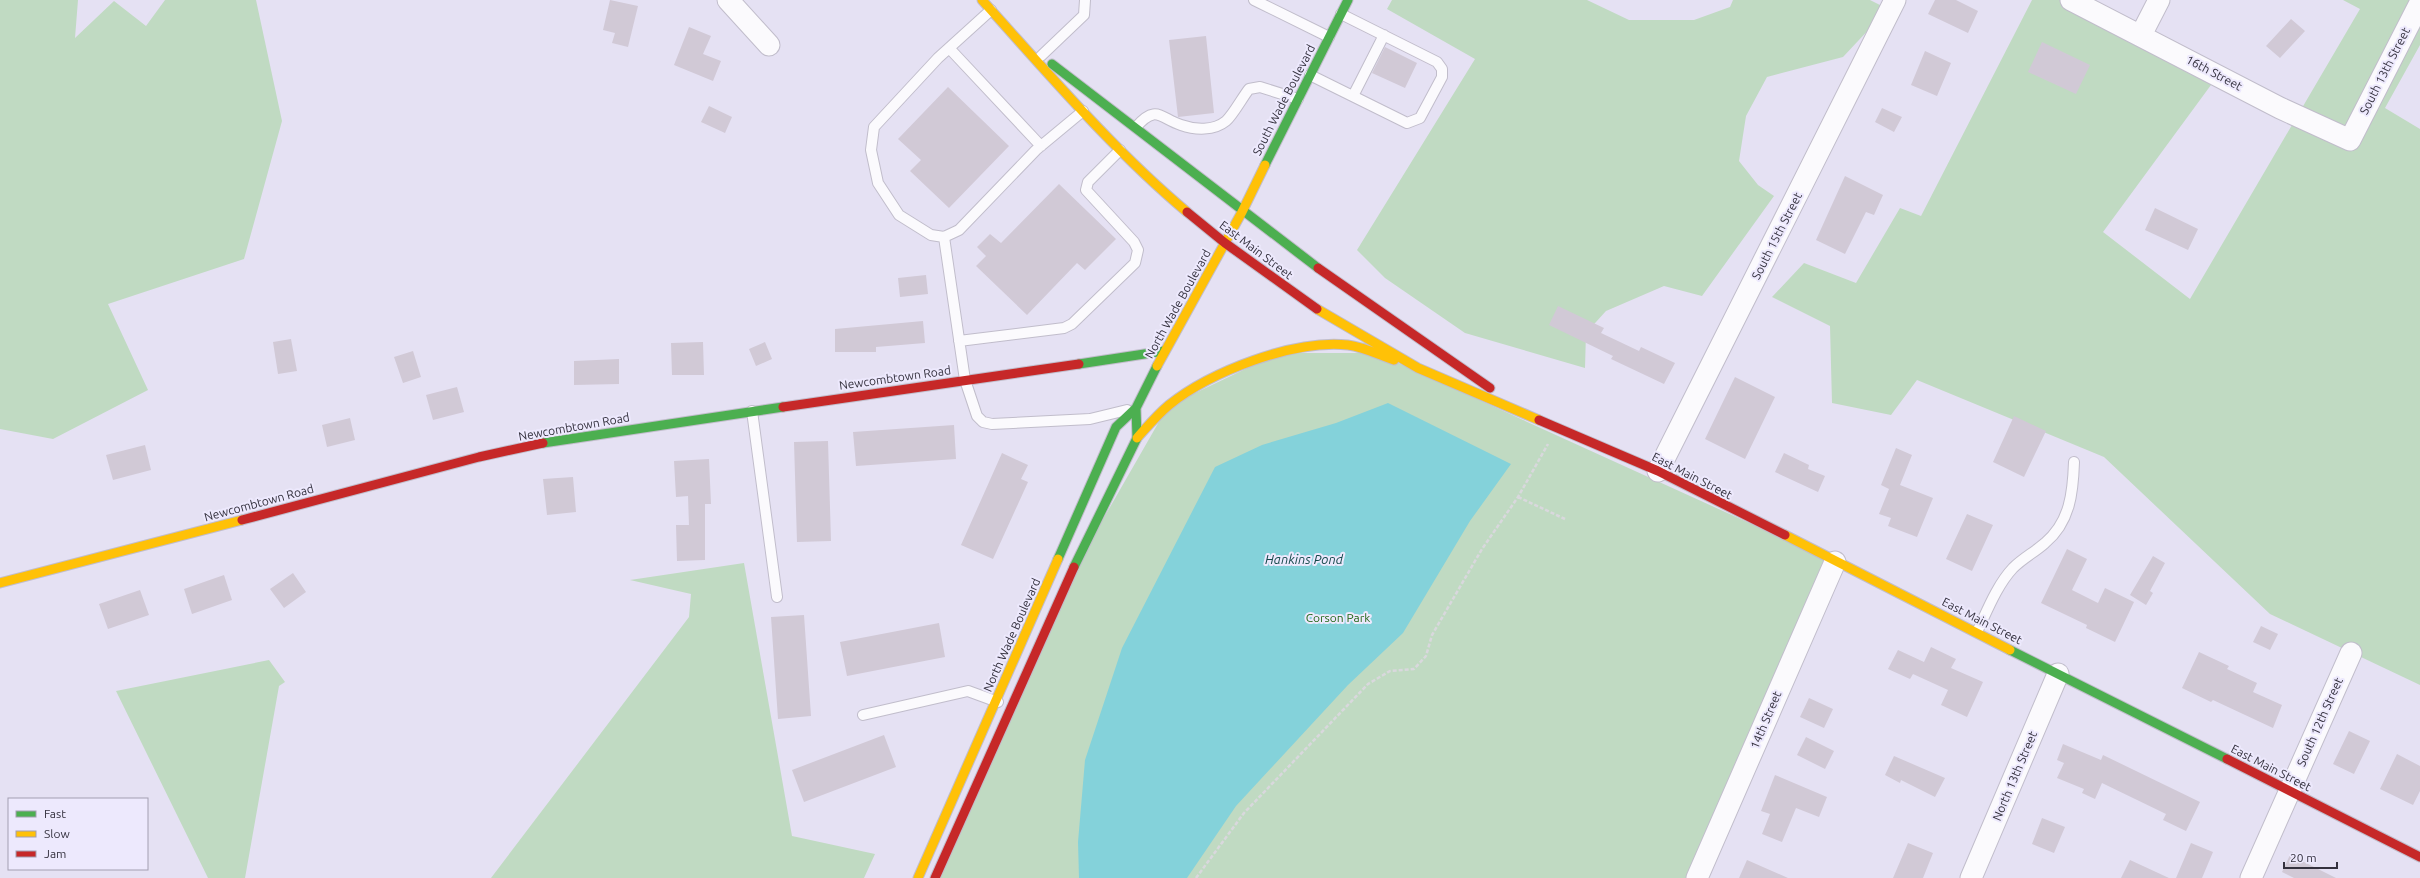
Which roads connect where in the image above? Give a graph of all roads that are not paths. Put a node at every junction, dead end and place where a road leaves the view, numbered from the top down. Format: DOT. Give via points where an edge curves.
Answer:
graph roads {
  1 [pos="728,0"];
  2 [pos="982,0"];
  3 [pos="1085,0"];
  4 [pos="1254,0"];
  5 [pos="1348,0"];
  6 [pos="1895,0"];
  7 [pos="2158,0"];
  8 [pos="2075,2"];
  9 [pos="2420,3"];
  10 [pos="991,10"];
  11 [pos="1341,14"];
  12 [pos="1384,35"];
  13 [pos="2141,35"];
  14 [pos="1329,37"];
  15 [pos="1016,38"];
  16 [pos="769,45"];
  17 [pos="949,48"];
  18 [pos="1041,56"];
  19 [pos="1310,75"];
  20 [pos="1353,96"];
  21 [pos="1298,99"];
  22 [pos="1083,111"];
  23 [pos="1136,127"];
  24 [pos="2350,140"];
  25 [pos="1041,146"];
  26 [pos="1120,150"];
  27 [pos="1242,212"];
  28 [pos="944,237"];
  29 [pos="1225,243"];
  30 [pos="959,341"];
  31 [pos="1164,351"];
  32 [pos="1418,368"];
  33 [pos="965,380"];
  34 [pos="1136,408"];
  35 [pos="752,411"];
  36 [pos="1530,414"];
  37 [pos="1136,438"];
  38 [pos="2074,462"];
  39 [pos="1658,471"];
  40 [pos="1835,562"];
  41 [pos="0,583"];
  42 [pos="776,597"];
  43 [pos="1977,632"];
  44 [pos="2351,653"];
  45 [pos="2058,674"];
  46 [pos="996,701"];
  47 [pos="1010,707"];
  48 [pos="863,715"];
  49 [pos="2289,791"];
  50 [pos="2420,857"];
  51 [pos="918,878"];
  52 [pos="935,878"];
  53 [pos="1697,878"];
  54 [pos="1971,878"];
  55 [pos="2251,878"];
  1 -- 16 [label="street"];
  2 -- 10 [label="main road, East Main Street"];
  3 -- 18 [label="lane" via="1084,15"];
  4 -- 14 [label="lane"];
  5 -- 11 [label="main road, South Wade Boulevard"];
  6 -- 39 [label="street, South 15th Street"];
  7 -- 13 [label="street"];
  8 -- 13 [label="street, 16th Street"];
  9 -- 24 [label="street, South 13th Street"];
  10 -- 15 [label="main road, East Main Street"];
  10 -- 17 [label="lane"];
  11 -- 12 [label="lane"];
  11 -- 14 [label="main road, South Wade Boulevard"];
  12 -- 20 [label="lane"];
  12 -- 20 [label="lane" via="1428,56 1442,69 1442,77 1425,111 1420,118 1408,123"];
  13 -- 24 [label="street, 16th Street" via="2280,108"];
  14 -- 19 [label="main road, South Wade Boulevard"];
  15 -- 18 [label="main road, East Main Street"];
  15 -- 22 [label="main road, East Main Street"];
  17 -- 25 [label="lane"];
  17 -- 28 [label="lane" via="874,128 871,150 878,183 899,215 931,236"];
  18 -- 23 [label="main road, East Main Street"];
  19 -- 20 [label="lane"];
  19 -- 21 [label="main road, South Wade Boulevard"];
  21 -- 23 [label="lane" via="1260,87 1249,89 1226,121 1217,127 1200,129 1181,125 1163,115 1144,118"];
  21 -- 27 [label="main road, South Wade Boulevard"];
  22 -- 25 [label="lane"];
  22 -- 26 [label="main road, East Main Street"];
  23 -- 27 [label="main road, East Main Street"];
  25 -- 28 [label="lane" via="959,230"];
  26 -- 29 [label="main road, East Main Street" via="1156,186"];
  26 -- 30 [label="lane" via="1088,182 1086,190 1134,242 1138,250 1135,263 1081,317 1064,328"];
  27 -- 29 [label="main road, North Wade Boulevard"];
  27 -- 36 [label="main road, East Main Street" via="1362,300"];
  28 -- 30 [label="lane"];
  29 -- 31 [label="main road, North Wade Boulevard"];
  29 -- 32 [label="main road, East Main Street" via="1309,305"];
  30 -- 33 [label="lane"];
  31 -- 33 [label="main road, Newcombtown Road"];
  31 -- 34 [label="main road, North Wade Boulevard"];
  32 -- 36 [label="main road, East Main Street"];
  32 -- 37 [label="main road" via="1348,345 1321,345 1279,354 1190,390 1168,406"];
  33 -- 34 [label="lane" via="977,416 983,422 992,424 1090,419"];
  33 -- 35 [label="main road, Newcombtown Road"];
  34 -- 37 [label="main road, North Wade Boulevard"];
  34 -- 46 [label="main road, North Wade Boulevard" via="1116,427"];
  35 -- 41 [label="main road, Newcombtown Road" via="582,436 479,457"];
  35 -- 42 [label="lane"];
  36 -- 39 [label="main road, East Main Street"];
  37 -- 47 [label="main road, North Wade Boulevard" via="1059,596"];
  38 -- 43 [label="lane" via="2070,501 2064,520 2044,544 2014,568 2005,579"];
  39 -- 40 [label="main road, East Main Street"];
  40 -- 43 [label="main road, East Main Street"];
  40 -- 53 [label="street, 14th Street"];
  43 -- 45 [label="main road, East Main Street"];
  44 -- 49 [label="street, South 12th Street"];
  45 -- 49 [label="main road, East Main Street"];
  45 -- 54 [label="street, North 13th Street"];
  46 -- 47 [label="lane"];
  46 -- 48 [label="lane" via="968,691"];
  46 -- 51 [label="main road, North Wade Boulevard"];
  47 -- 52 [label="main road, North Wade Boulevard"];
  49 -- 50 [label="main road, East Main Street"];
  49 -- 55 [label="street, South 12th Street"];
}
